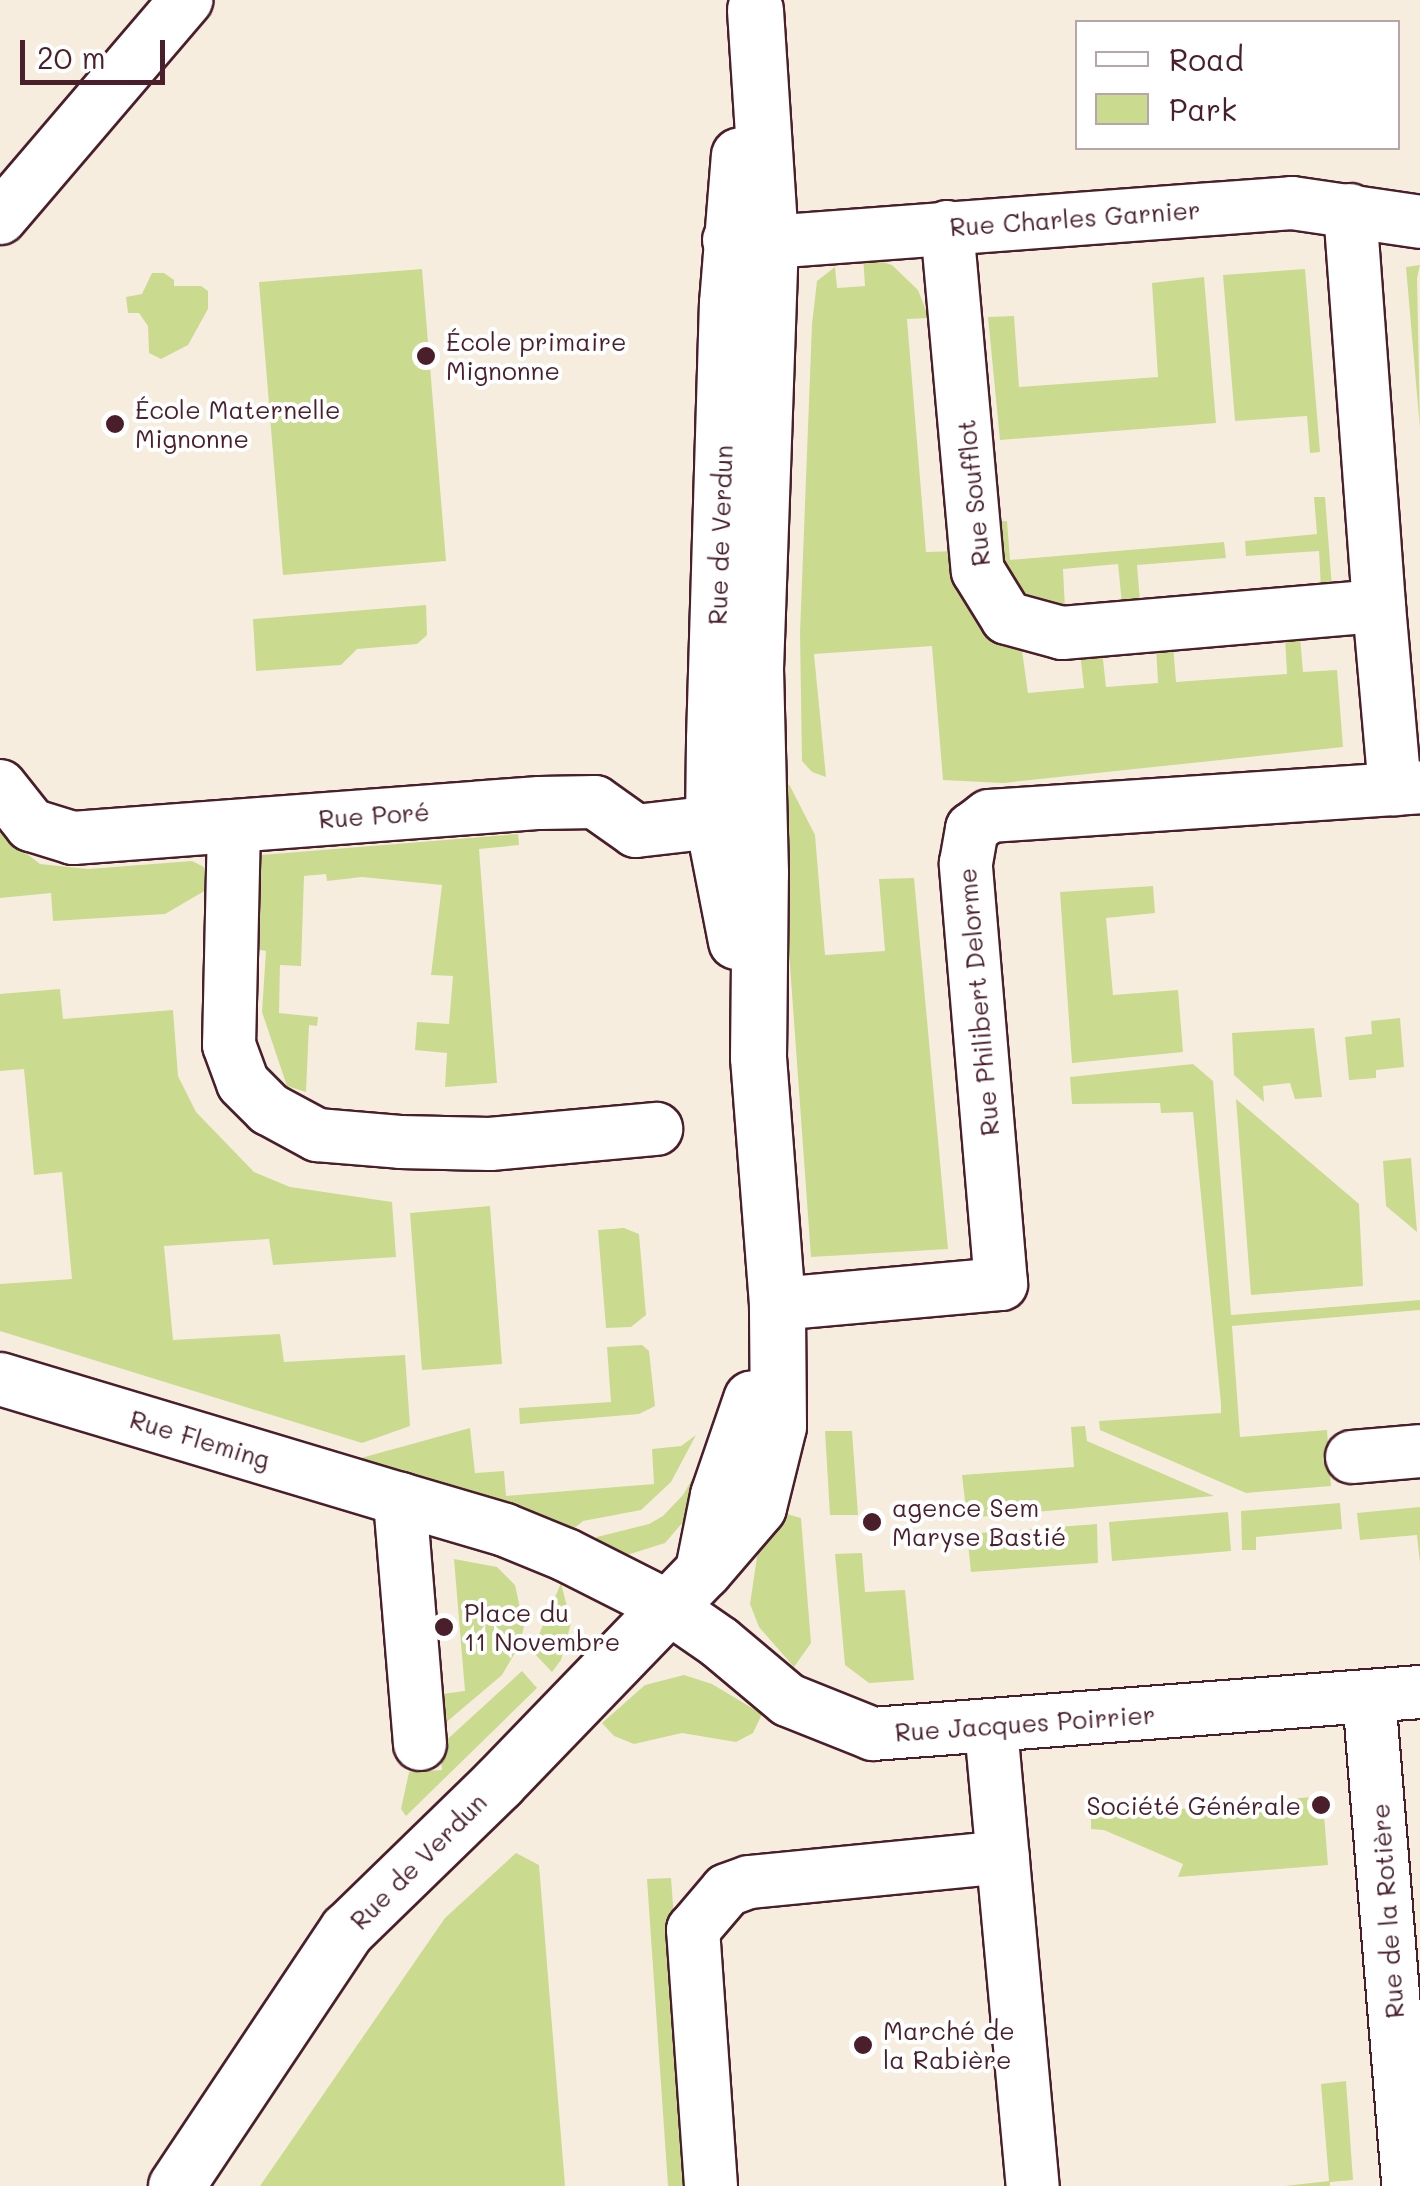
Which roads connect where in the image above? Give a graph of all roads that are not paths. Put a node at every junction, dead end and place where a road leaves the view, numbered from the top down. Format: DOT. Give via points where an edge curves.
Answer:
graph roads {
  1 [pos="186,0"];
  2 [pos="756,5"];
  3 [pos="1350,210"];
  4 [pos="0,218"];
  5 [pos="1420,222"];
  6 [pos="947,227"];
  7 [pos="750,241"];
  8 [pos="1379,606"];
  9 [pos="0,786"];
  10 [pos="1407,788"];
  11 [pos="736,820"];
  12 [pos="234,826"];
  13 [pos="656,1130"];
  14 [pos="776,1304"];
  15 [pos="0,1379"];
  16 [pos="1420,1451"];
  17 [pos="1352,1457"];
  18 [pos="400,1499"];
  19 [pos="685,1589"];
  20 [pos="1395,1694"];
  21 [pos="991,1728"];
  22 [pos="420,1744"];
  23 [pos="1003,1857"];
  24 [pos="176,2186"];
  25 [pos="711,2186"];
  26 [pos="1033,2186"];
  27 [pos="1408,2186"];
  1 -- 4 [label="street"];
  2 -- 7 [label="main road, Rue de Verdun"];
  3 -- 5 [label="street, Rue Charles Garnier"];
  3 -- 6 [label="street, Rue Charles Garnier" via="1292,203"];
  3 -- 8 [label="street"];
  6 -- 7 [label="street, Rue Charles Garnier"];
  6 -- 8 [label="street, Rue Soufflot" via="978,571 1006,618 1062,634"];
  7 -- 11 [label="main road, Rue de Verdun" via="755,670"];
  8 -- 10 [label="street"];
  9 -- 12 [label="street, Rue Poré" via="30,825 73,838"];
  10 -- 14 [label="street, Rue Philibert Delorme" via="989,816 972,828 967,876 1001,1284"];
  11 -- 12 [label="street, Rue Poré" via="636,830 594,802"];
  11 -- 14 [label="main road, Rue de Verdun"];
  12 -- 13 [label="street" via="229,1045 243,1083 270,1109 317,1134 400,1142 490,1144"];
  14 -- 19 [label="main road, Rue de Verdun" via="778,1426 758,1507"];
  15 -- 18 [label="street, Rue Fleming"];
  16 -- 17 [label="street"];
  18 -- 19 [label="street"];
  18 -- 22 [label="street"];
  19 -- 21 [label="street, Rue Jacques Poirrier" via="719,1642 788,1700 873,1734"];
  19 -- 24 [label="main road, Rue de Verdun" via="347,1930"];
  20 -- 21 [label="street, Rue Jacques Poirrier"];
  20 -- 27 [label="street, Rue de la Rotière"];
  21 -- 23 [label="street"];
  23 -- 25 [label="street" via="749,1882 727,1890 693,1930"];
  23 -- 26 [label="street"];
}
